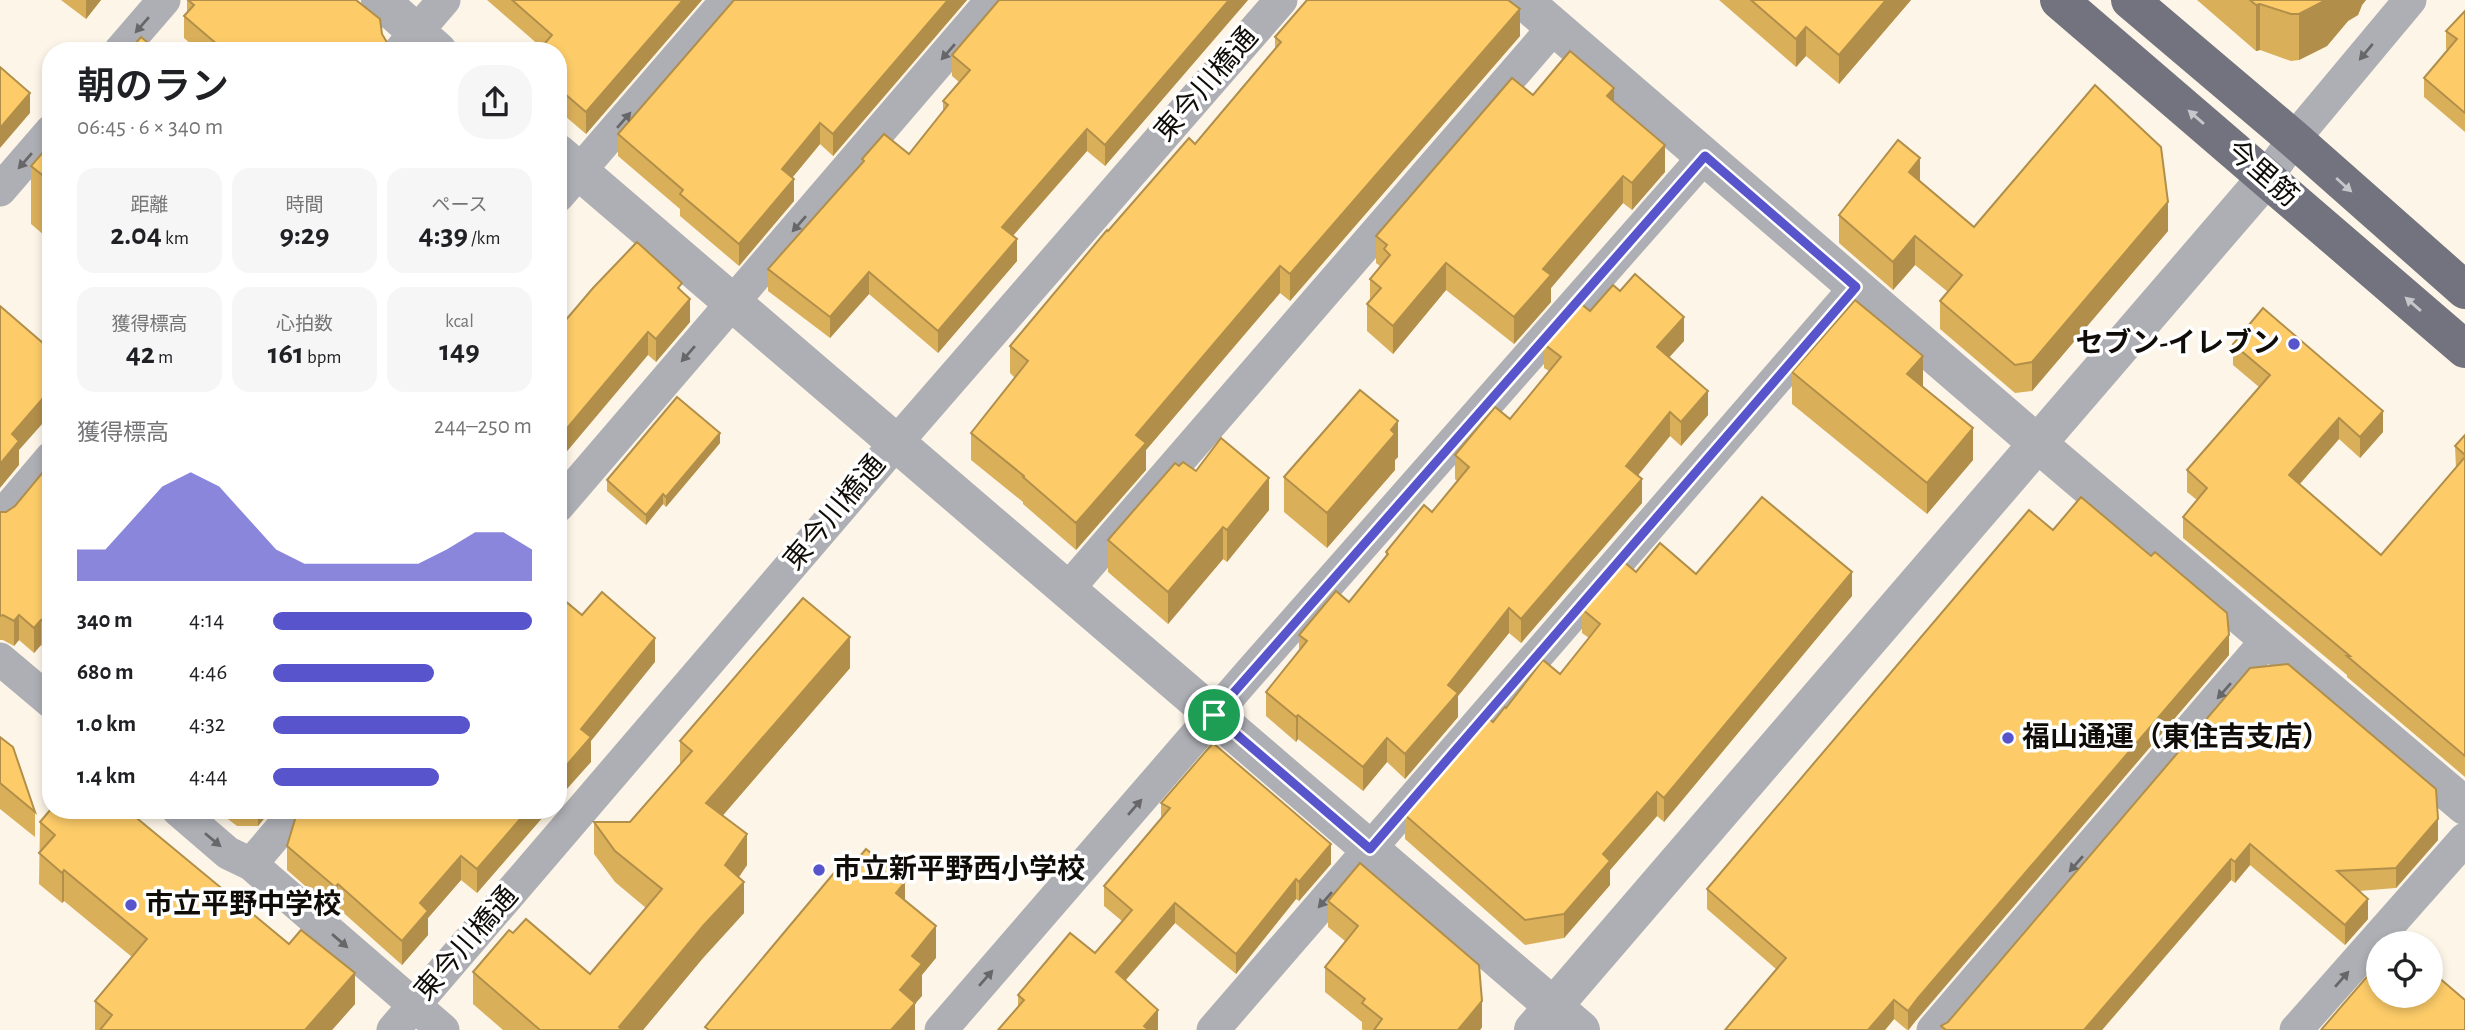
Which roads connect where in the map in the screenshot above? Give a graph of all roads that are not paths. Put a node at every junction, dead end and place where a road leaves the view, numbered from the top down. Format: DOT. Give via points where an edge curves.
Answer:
graph roads {
  1 [pos="164,0"];
  2 [pos="380,0"];
  3 [pos="444,0"];
  4 [pos="727,0"];
  5 [pos="992,0"];
  6 [pos="1281,0"];
  7 [pos="1523,0"];
  8 [pos="2059,0"];
  9 [pos="2130,0"];
  10 [pos="2410,0"];
  11 [pos="1554,27"];
  12 [pos="128,42"];
  13 [pos="415,42"];
  14 [pos="420,42"];
  15 [pos="2294,139"];
  16 [pos="42,141"];
  17 [pos="1705,156"];
  18 [pos="567,172"];
  19 [pos="567,176"];
  20 [pos="2266,178"];
  21 [pos="0,190"];
  22 [pos="1856,287"];
  23 [pos="2465,290"];
  24 [pos="732,303"];
  25 [pos="2465,349"];
  26 [pos="896,443"];
  27 [pos="2038,444"];
  28 [pos="42,469"];
  29 [pos="567,496"];
  30 [pos="0,518"];
  31 [pos="1067,590"];
  32 [pos="2268,639"];
  33 [pos="0,659"];
  34 [pos="42,694"];
  35 [pos="1214,715"];
  36 [pos="2465,806"];
  37 [pos="188,819"];
  38 [pos="290,819"];
  39 [pos="2465,839"];
  40 [pos="1370,849"];
  41 [pos="251,864"];
  42 [pos="415,1005"];
  43 [pos="1556,1022"];
  44 [pos="393,1030"];
  45 [pos="443,1030"];
  46 [pos="941,1030"];
  47 [pos="1213,1030"];
  48 [pos="1933,1030"];
  49 [pos="2296,1030"];
  1 -- 12 [label="street, one-way"];
  2 -- 13 [label="street"];
  3 -- 14 [label="street"];
  18 -- 4 [label="street, one-way"];
  5 -- 24 [label="street, one-way"];
  6 -- 26 [label="street, 東今川橋通"];
  7 -- 11 [label="street"];
  20 -- 8 [label="main road, 今里筋, one-way"];
  9 -- 15 [label="main road, 今里筋"];
  10 -- 15 [label="street, one-way"];
  11 -- 17 [label="street"];
  11 -- 31 [label="street"];
  15 -- 20 [label="street"];
  15 -- 23 [label="main road, 今里筋, one-way"];
  16 -- 21 [label="street, one-way"];
  17 -- 22 [label="street"];
  17 -- 35 [label="street"];
  19 -- 24 [label="street"];
  25 -- 20 [label="main road, 今里筋, one-way"];
  20 -- 27 [label="street"];
  22 -- 27 [label="street"];
  22 -- 40 [label="street"];
  24 -- 26 [label="street"];
  24 -- 29 [label="street, one-way"];
  26 -- 31 [label="street"];
  26 -- 42 [label="street, 東今川橋通"];
  27 -- 32 [label="street"];
  27 -- 43 [label="street"];
  28 -- 30 [label="street"];
  31 -- 35 [label="street"];
  32 -- 36 [label="street"];
  32 -- 48 [label="street, one-way"];
  33 -- 34 [label="street"];
  35 -- 40 [label="street"];
  46 -- 35 [label="street, one-way"];
  37 -- 41 [label="street, one-way" via="228,853"];
  38 -- 41 [label="street"];
  49 -- 39 [label="street, one-way"];
  40 -- 43 [label="street"];
  40 -- 47 [label="street, one-way"];
  41 -- 42 [label="street, one-way"];
  42 -- 44 [label="street, 東今川橋通"];
  42 -- 45 [label="street"];
}
